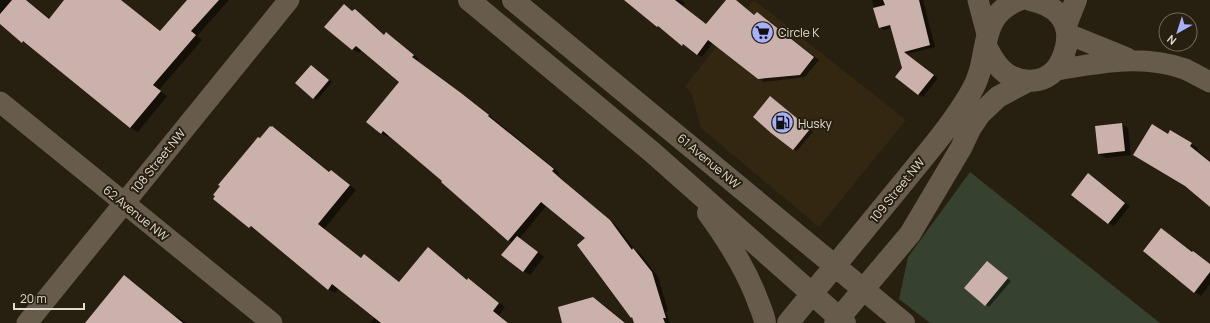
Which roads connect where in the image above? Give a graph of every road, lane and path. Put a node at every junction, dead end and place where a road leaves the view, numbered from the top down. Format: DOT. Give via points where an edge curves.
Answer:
graph roads {
  1 [pos="289,0"];
  2 [pos="469,0"];
  3 [pos="513,0"];
  4 [pos="978,0"];
  5 [pos="1019,0"];
  6 [pos="1030,0"];
  7 [pos="1076,0"];
  8 [pos="1067,30"];
  9 [pos="986,40"];
  10 [pos="1133,60"];
  11 [pos="1056,70"];
  12 [pos="1028,81"];
  13 [pos="1210,82"];
  14 [pos="0,102"];
  15 [pos="652,152"];
  16 [pos="124,203"];
  17 [pos="835,267"];
  18 [pos="864,290"];
  19 [pos="812,294"];
  20 [pos="840,321"];
  21 [pos="27,323"];
  22 [pos="272,323"];
  23 [pos="765,323"];
  24 [pos="788,323"];
  25 [pos="904,323"];
  1 -- 16 [label="street, 108 Street NW"];
  2 -- 15 [label="main road"];
  3 -- 17 [label="main road, 61 Avenue NW"];
  4 -- 9 [label="street"];
  5 -- 9 [label="main road, 109 Street NW" via="1002,9 992,22"];
  6 -- 8 [label="main road" via="1053,8"];
  7 -- 8 [label="main road"];
  8 -- 10 [label="street"];
  8 -- 11 [label="main road" via="1064,56"];
  9 -- 12 [label="main road" via="994,60 1002,70 1014,78"];
  9 -- 17 [label="main road, 109 Street NW" via="978,79 966,101"];
  10 -- 11 [label="street" via="1108,61"];
  10 -- 13 [label="street" via="1160,63 1185,70"];
  11 -- 12 [label="main road" via="1038,80"];
  12 -- 18 [label="main road" via="998,97 980,114 910,234"];
  14 -- 16 [label="street, 62 Avenue NW"];
  15 -- 19 [label="main road"];
  15 -- 23 [label="main road" via="706,210 734,250 749,277"];
  16 -- 21 [label="street, 108 Street NW"];
  16 -- 22 [label="street, 62 Avenue NW"];
  17 -- 18 [label="main road, 61 Avenue NW"];
  17 -- 19 [label="main road, 109 Street NW"];
  18 -- 20 [label="main road"];
  18 -- 25 [label="main road, 61 Avenue NW"];
  19 -- 20 [label="main road"];
  19 -- 24 [label="main road, 109 Street NW"];
}
